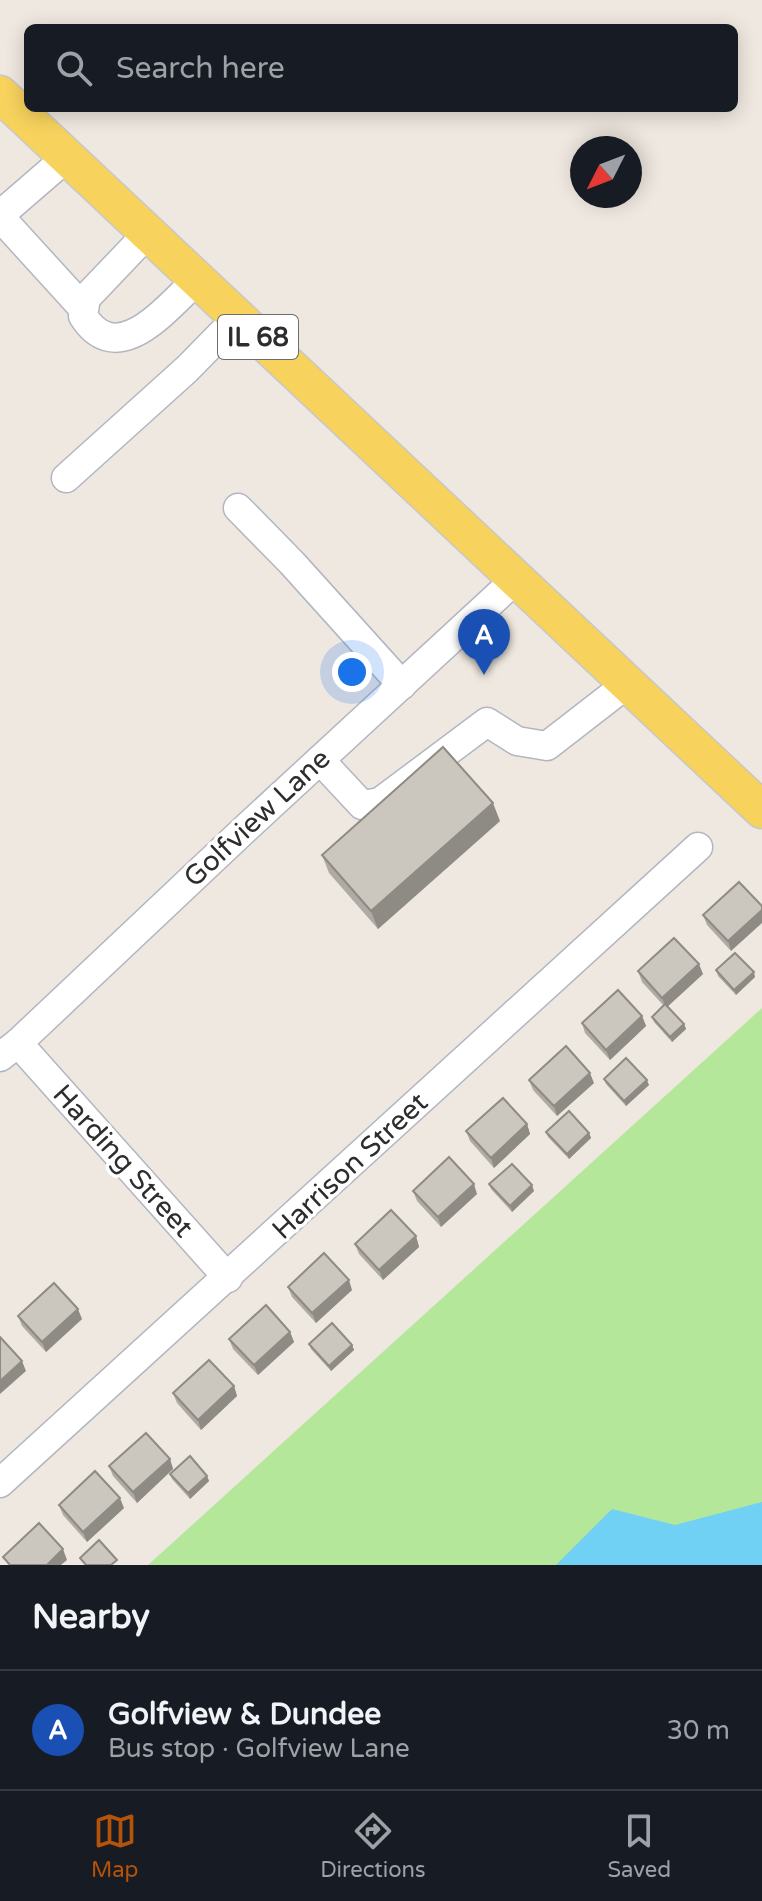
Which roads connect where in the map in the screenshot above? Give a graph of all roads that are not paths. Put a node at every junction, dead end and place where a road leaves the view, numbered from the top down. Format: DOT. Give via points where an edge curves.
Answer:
graph roads {
  1 [pos="0,94"];
  2 [pos="67,157"];
  3 [pos="0,216"];
  4 [pos="148,233"];
  5 [pos="197,280"];
  6 [pos="83,308"];
  7 [pos="237,318"];
  8 [pos="66,478"];
  9 [pos="238,508"];
  10 [pos="515,580"];
  11 [pos="627,684"];
  12 [pos="402,685"];
  13 [pos="320,760"];
  14 [pos="762,810"];
  15 [pos="698,847"];
  16 [pos="9,1050"];
  17 [pos="228,1278"];
  18 [pos="0,1483"];
  1 -- 2 [label="main road, IL 68"];
  2 -- 3 [label="street"];
  2 -- 4 [label="main road, IL 68"];
  3 -- 6 [label="street"];
  4 -- 5 [label="main road, IL 68"];
  4 -- 6 [label="street" via="93,289"];
  5 -- 6 [label="street" via="127,337 97,334"];
  5 -- 7 [label="main road, IL 68"];
  7 -- 8 [label="street"];
  7 -- 10 [label="main road, IL 68"];
  9 -- 12 [label="street"];
  10 -- 11 [label="main road, IL 68"];
  10 -- 12 [label="street, Golfview Lane"];
  11 -- 13 [label="street" via="547,746 517,741 487,722 380,802 362,805"];
  11 -- 14 [label="main road, IL 68"];
  12 -- 13 [label="street, Golfview Lane"];
  13 -- 16 [label="street, Golfview Lane"];
  15 -- 17 [label="street, Harrison Street"];
  16 -- 17 [label="street, Harding Street"];
  17 -- 18 [label="street, Harrison Street"];
}
